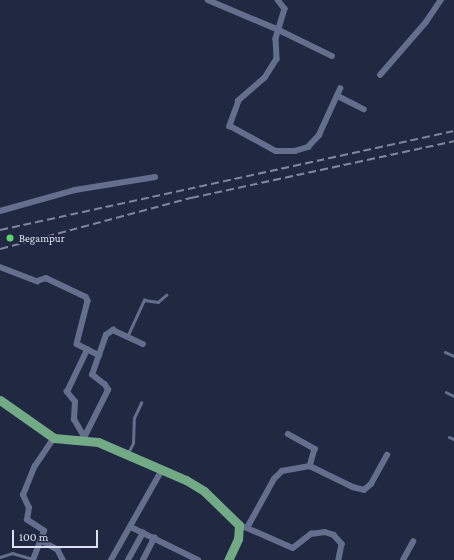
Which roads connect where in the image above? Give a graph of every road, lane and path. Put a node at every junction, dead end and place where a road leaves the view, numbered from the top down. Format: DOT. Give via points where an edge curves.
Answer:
graph roads {
  1 [pos="208,0"];
  2 [pos="278,0"];
  3 [pos="441,0"];
  4 [pos="279,30"];
  5 [pos="332,56"];
  6 [pos="380,75"];
  7 [pos="340,89"];
  8 [pos="338,96"];
  9 [pos="364,109"];
  10 [pos="155,177"];
  11 [pos="0,211"];
  12 [pos="0,267"];
  13 [pos="166,295"];
  14 [pos="127,337"];
  15 [pos="142,344"];
  16 [pos="87,350"];
  17 [pos="445,352"];
  18 [pos="99,355"];
  19 [pos="454,356"];
  20 [pos="446,392"];
  21 [pos="454,396"];
  22 [pos="0,400"];
  23 [pos="141,403"];
  24 [pos="288,434"];
  25 [pos="449,437"];
  26 [pos="54,438"];
  27 [pos="84,438"];
  28 [pos="454,439"];
  29 [pos="128,455"];
  30 [pos="386,455"];
  31 [pos="310,466"];
  32 [pos="162,470"];
  33 [pos="131,527"];
  34 [pos="243,527"];
  35 [pos="143,533"];
  36 [pos="154,538"];
  37 [pos="42,541"];
  38 [pos="412,542"];
  39 [pos="0,558"];
  40 [pos="33,559"];
  41 [pos="63,560"];
  42 [pos="112,560"];
  43 [pos="128,560"];
  44 [pos="143,560"];
  45 [pos="198,560"];
  46 [pos="228,560"];
  47 [pos="339,560"];
  48 [pos="404,560"];
  1 -- 4 [label="street"];
  2 -- 4 [label="street" via="285,9"];
  3 -- 6 [label="street" via="426,22"];
  4 -- 5 [label="street"];
  4 -- 8 [label="street" via="276,39 277,59 264,78 239,101 231,121 232,128 276,151 295,151 313,143"];
  7 -- 8 [label="street"];
  8 -- 9 [label="street"];
  10 -- 11 [label="street" via="75,190"];
  12 -- 16 [label="street" via="37,281 46,278 86,297 88,302 77,344"];
  13 -- 14 [label="lane" via="158,302 144,300"];
  14 -- 15 [label="street"];
  14 -- 18 [label="street" via="109,330"];
  16 -- 18 [label="street"];
  16 -- 27 [label="street" via="67,392 75,402 74,420"];
  17 -- 19 [label="lane"];
  18 -- 27 [label="street" via="92,375 108,390"];
  20 -- 21 [label="lane"];
  22 -- 26 [label="main road"];
  23 -- 29 [label="lane" via="134,418 133,443"];
  24 -- 31 [label="street" via="315,449"];
  25 -- 28 [label="lane"];
  26 -- 27 [label="main road"];
  26 -- 37 [label="street" via="35,466 23,495 29,508 27,520 44,531"];
  27 -- 29 [label="main road"];
  29 -- 32 [label="main road"];
  30 -- 31 [label="street" via="371,484 364,490"];
  31 -- 34 [label="street" via="287,469 279,474"];
  32 -- 33 [label="street"];
  32 -- 34 [label="main road" via="204,491"];
  33 -- 35 [label="street"];
  33 -- 42 [label="street"];
  34 -- 46 [label="main road"];
  34 -- 47 [label="street" via="293,548 311,534 325,532 334,535 342,544"];
  35 -- 36 [label="street"];
  35 -- 43 [label="street"];
  36 -- 44 [label="street"];
  36 -- 45 [label="street"];
  37 -- 40 [label="street"];
  37 -- 41 [label="street" via="58,550"];
  38 -- 48 [label="street"];
  39 -- 40 [label="lane" via="12,553"];
}
